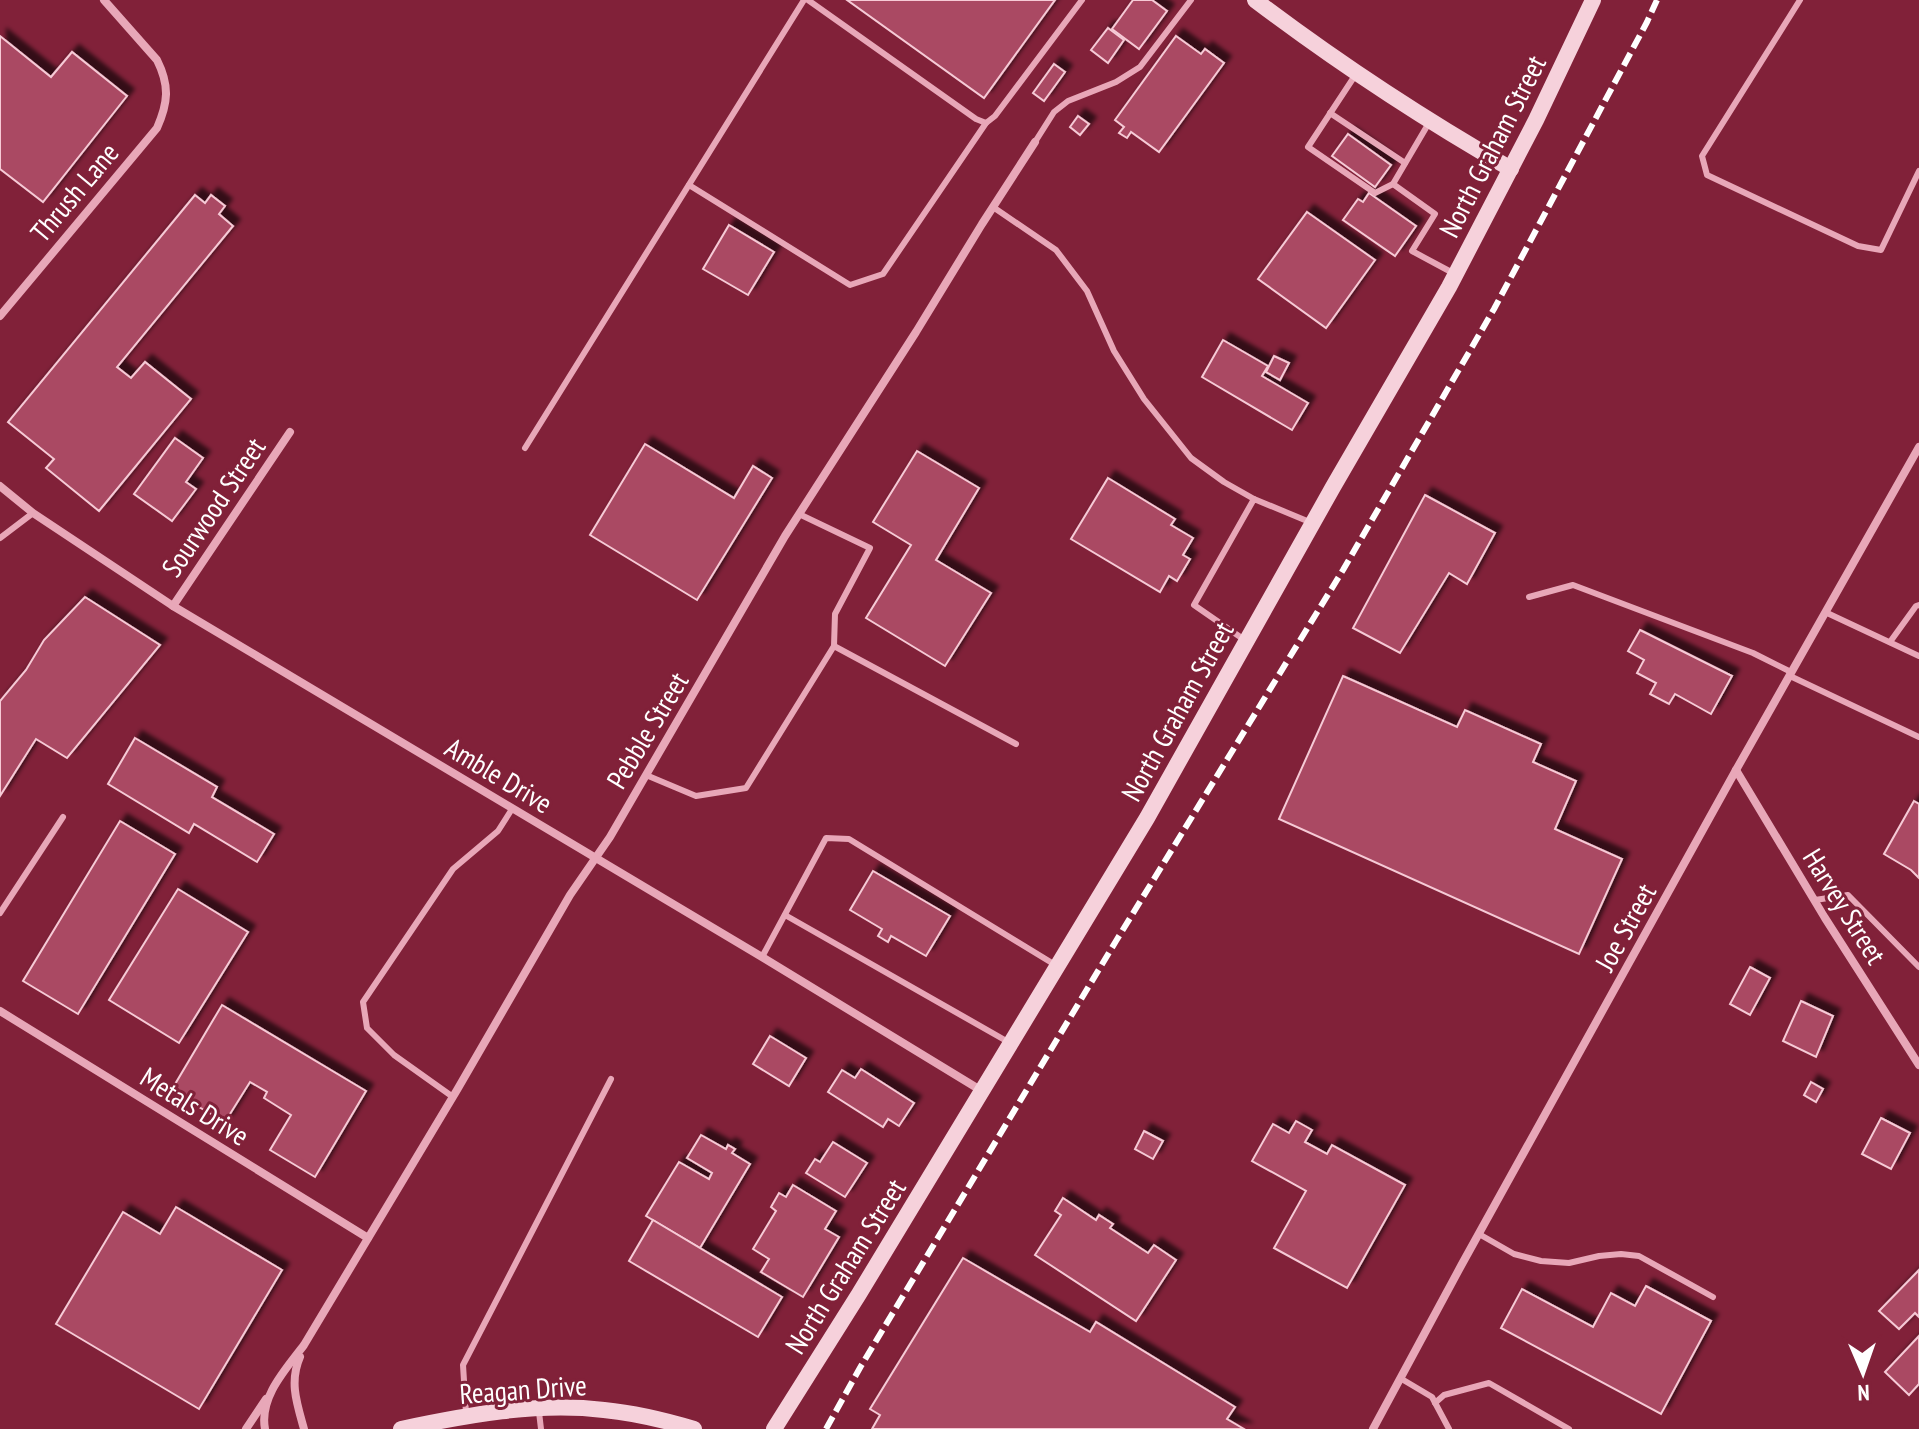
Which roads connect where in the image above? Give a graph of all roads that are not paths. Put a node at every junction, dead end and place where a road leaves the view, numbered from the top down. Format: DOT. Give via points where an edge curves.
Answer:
graph roads {
  1 [pos="104,0"];
  2 [pos="806,0"];
  3 [pos="1082,0"];
  4 [pos="1191,0"];
  5 [pos="1255,0"];
  6 [pos="1593,0"];
  7 [pos="1800,0"];
  8 [pos="1357,72"];
  9 [pos="1330,113"];
  10 [pos="1430,120"];
  11 [pos="986,123"];
  12 [pos="1035,142"];
  13 [pos="1405,163"];
  14 [pos="1511,169"];
  15 [pos="1919,171"];
  16 [pos="1393,184"];
  17 [pos="689,185"];
  18 [pos="993,207"];
  19 [pos="1456,274"];
  20 [pos="0,316"];
  21 [pos="290,432"];
  22 [pos="1919,447"];
  23 [pos="525,448"];
  24 [pos="0,486"];
  25 [pos="1254,499"];
  26 [pos="33,513"];
  27 [pos="799,514"];
  28 [pos="1313,523"];
  29 [pos="0,538"];
  30 [pos="1529,597"];
  31 [pos="1919,605"];
  32 [pos="173,606"];
  33 [pos="1825,612"];
  34 [pos="1246,641"];
  35 [pos="1890,642"];
  36 [pos="834,646"];
  37 [pos="1919,656"];
  38 [pos="1790,674"];
  39 [pos="1919,737"];
  40 [pos="1016,744"];
  41 [pos="1736,770"];
  42 [pos="646,775"];
  43 [pos="512,809"];
  44 [pos="63,817"];
  45 [pos="595,858"];
  46 [pos="1815,900"];
  47 [pos="0,913"];
  48 [pos="785,915"];
  49 [pos="762,957"];
  50 [pos="1057,966"];
  51 [pos="1919,967"];
  52 [pos="0,1011"];
  53 [pos="1010,1043"];
  54 [pos="1919,1065"];
  55 [pos="611,1079"];
  56 [pos="982,1091"];
  57 [pos="453,1097"];
  58 [pos="1479,1234"];
  59 [pos="368,1238"];
  60 [pos="1713,1297"];
  61 [pos="304,1345"];
  62 [pos="279,1378"];
  63 [pos="1400,1378"];
  64 [pos="1435,1403"];
  65 [pos="539,1408"];
  66 [pos="466,1417"];
  67 [pos="246,1429"];
  68 [pos="265,1429"];
  69 [pos="304,1429"];
  70 [pos="401,1429"];
  71 [pos="541,1429"];
  72 [pos="694,1429"];
  73 [pos="774,1429"];
  74 [pos="1373,1429"];
  75 [pos="1449,1429"];
  76 [pos="1569,1429"];
  1 -- 20 [label="street, Thrush Lane" via="157,60 166,89 165,110 157,128"];
  2 -- 11 [label="lane"];
  2 -- 17 [label="lane"];
  3 -- 11 [label="lane"];
  4 -- 12 [label="lane" via="1140,67 1068,101 1054,112"];
  5 -- 8 [label="main road"];
  6 -- 14 [label="main road, North Graham Street"];
  7 -- 15 [label="lane" via="1702,156 1707,175 1858,246 1881,250"];
  8 -- 9 [label="lane"];
  8 -- 10 [label="main road"];
  9 -- 13 [label="lane" via="1371,146"];
  9 -- 16 [label="lane" via="1308,147 1375,193"];
  10 -- 13 [label="lane"];
  10 -- 14 [label="main road"];
  11 -- 17 [label="lane" via="883,274 850,285"];
  12 -- 18 [label="street, Pebble Street"];
  13 -- 16 [label="lane"];
  14 -- 19 [label="main road, North Graham Street"];
  16 -- 19 [label="lane" via="1435,214 1412,251"];
  17 -- 23 [label="lane"];
  18 -- 25 [label="lane" via="1056,250 1087,291 1114,351 1144,399 1191,458"];
  18 -- 27 [label="street, Pebble Street"];
  19 -- 28 [label="main road, North Graham Street"];
  21 -- 32 [label="street, Sourwood Street"];
  22 -- 33 [label="street, Joe Street"];
  24 -- 26 [label="street, Amble Drive"];
  25 -- 28 [label="lane"];
  25 -- 34 [label="lane" via="1194,605"];
  26 -- 29 [label="lane"];
  26 -- 32 [label="street, Amble Drive"];
  27 -- 36 [label="lane" via="870,548 835,614"];
  27 -- 42 [label="street, Pebble Street"];
  28 -- 34 [label="main road, North Graham Street"];
  30 -- 38 [label="lane" via="1573,585 1753,653"];
  31 -- 35 [label="lane"];
  32 -- 43 [label="street, Amble Drive"];
  33 -- 35 [label="lane"];
  33 -- 38 [label="street, Joe Street"];
  34 -- 50 [label="main road, North Graham Street"];
  35 -- 37 [label="lane"];
  36 -- 40 [label="lane"];
  36 -- 42 [label="lane" via="746,788 696,796"];
  38 -- 39 [label="lane"];
  38 -- 41 [label="street, Joe Street"];
  41 -- 46 [label="street, Harvey Street"];
  41 -- 58 [label="street, Joe Street"];
  42 -- 45 [label="street, Pebble Street"];
  43 -- 45 [label="street, Amble Drive"];
  43 -- 57 [label="lane" via="498,831 453,869 363,1002 367,1028 394,1055"];
  44 -- 47 [label="lane"];
  45 -- 49 [label="street, Amble Drive"];
  45 -- 57 [label="street, Pebble Street"];
  46 -- 51 [label="lane" via="1848,895"];
  46 -- 54 [label="street, Harvey Street"];
  48 -- 49 [label="lane"];
  48 -- 50 [label="lane" via="826,838 849,839"];
  48 -- 53 [label="lane"];
  49 -- 56 [label="street, Amble Drive"];
  50 -- 53 [label="main road, North Graham Street"];
  52 -- 59 [label="street, Metals Drive"];
  53 -- 56 [label="main road, North Graham Street"];
  55 -- 66 [label="lane" via="463,1365"];
  56 -- 73 [label="main road, North Graham Street"];
  57 -- 59 [label="street, Pebble Street"];
  58 -- 60 [label="lane" via="1514,1254 1541,1261 1639,1256"];
  58 -- 63 [label="street, Joe Street"];
  59 -- 61 [label="street, Pebble Street"];
  61 -- 62 [label="street, Pebble Street"];
  61 -- 69 [label="street, Pebble Street" via="294,1382"];
  62 -- 67 [label="street, Pebble Street"];
  62 -- 68 [label="street, Pebble Street" via="268,1400"];
  63 -- 64 [label="lane"];
  63 -- 74 [label="street, Joe Street"];
  64 -- 75 [label="lane"];
  64 -- 76 [label="lane" via="1444,1395 1489,1383"];
  65 -- 66 [label="main road, Reagan Drive"];
  65 -- 71 [label="lane"];
  65 -- 72 [label="main road, Reagan Drive" via="601,1409"];
  66 -- 70 [label="main road, Reagan Drive"];
}
